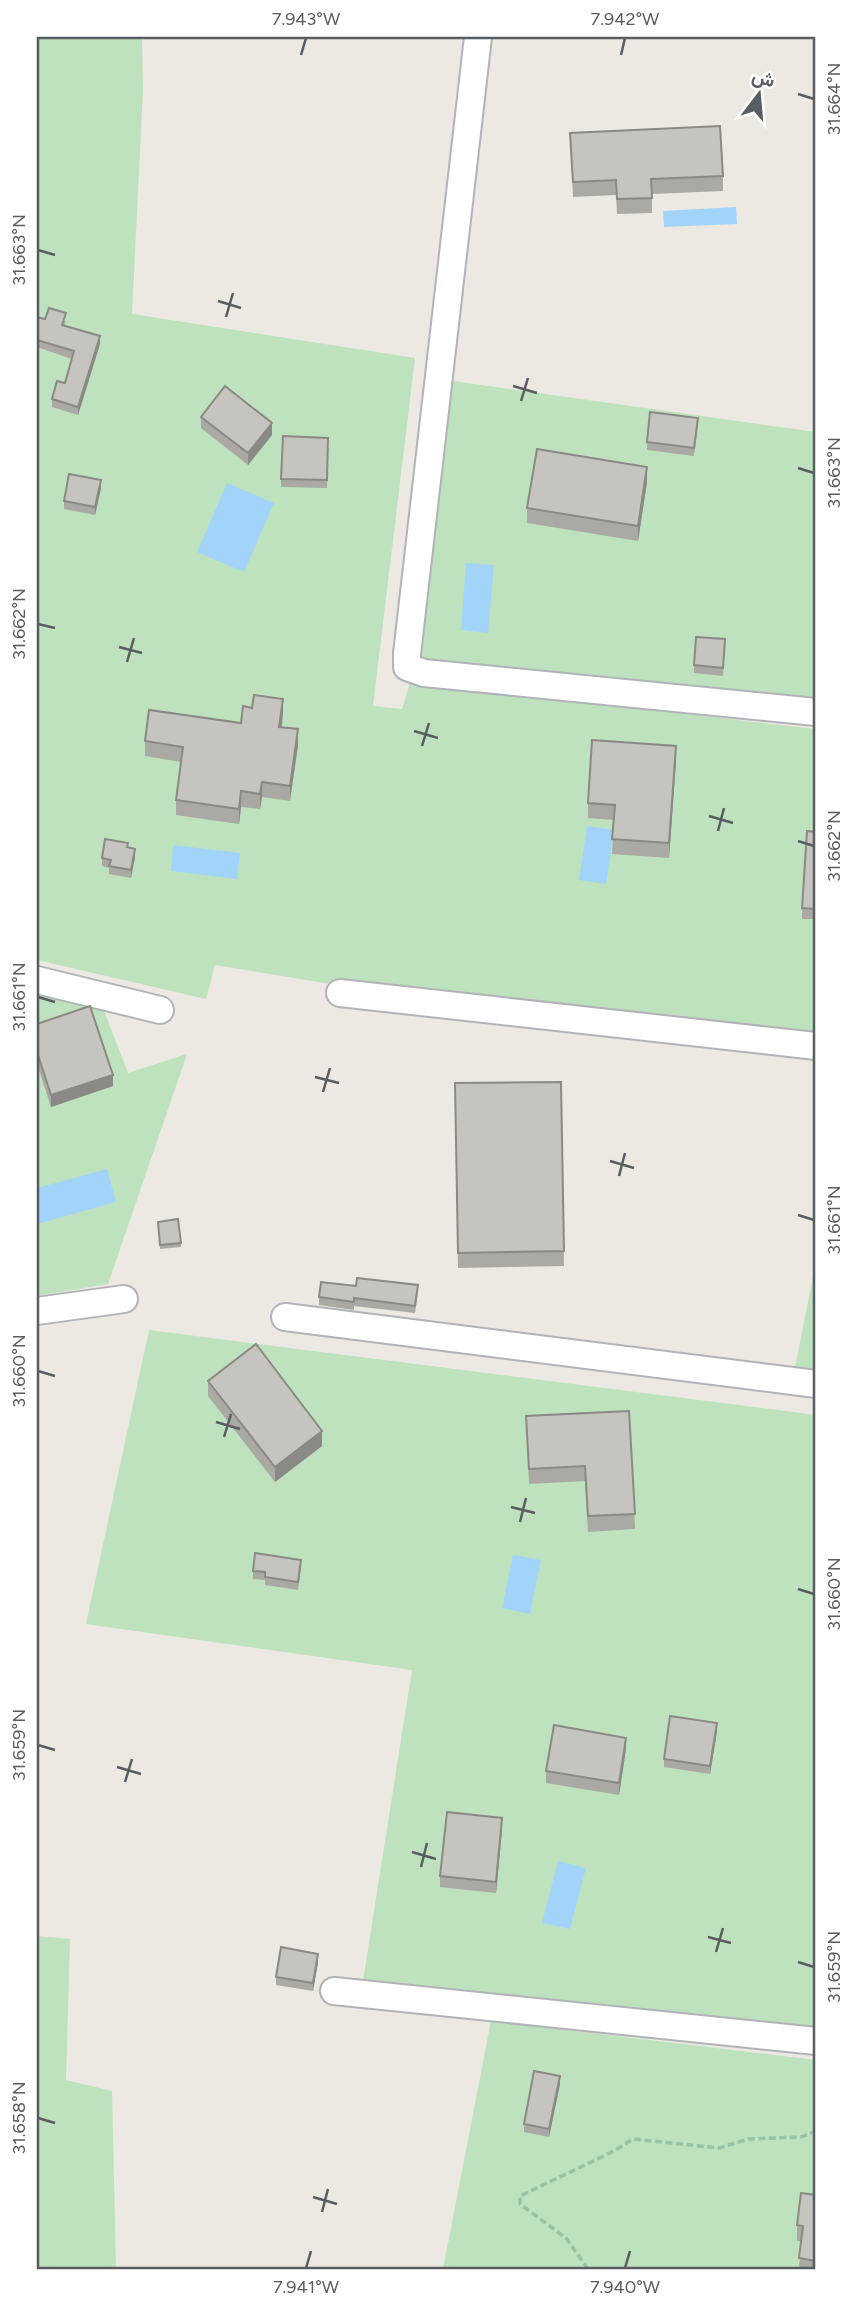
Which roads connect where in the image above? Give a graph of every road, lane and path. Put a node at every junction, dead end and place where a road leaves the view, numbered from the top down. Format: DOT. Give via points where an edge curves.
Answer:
graph roads {
  1 [pos="478,37"];
  2 [pos="816,712"];
  3 [pos="37,980"];
  4 [pos="340,993"];
  5 [pos="160,1010"];
  6 [pos="816,1045"];
  7 [pos="124,1299"];
  8 [pos="37,1311"];
  9 [pos="285,1317"];
  10 [pos="816,1384"];
  11 [pos="334,1990"];
  12 [pos="816,2041"];
  13 [pos="816,2131"];
  14 [pos="588,2269"];
  1 -- 2 [label="street" via="407,667 425,673"];
  3 -- 5 [label="street"];
  4 -- 6 [label="street"];
  7 -- 8 [label="street"];
  9 -- 10 [label="street"];
  11 -- 12 [label="street"];
  13 -- 14 [label="path" via="801,2137 748,2139 719,2148 633,2139 520,2196 520,2204 566,2238"];
}
